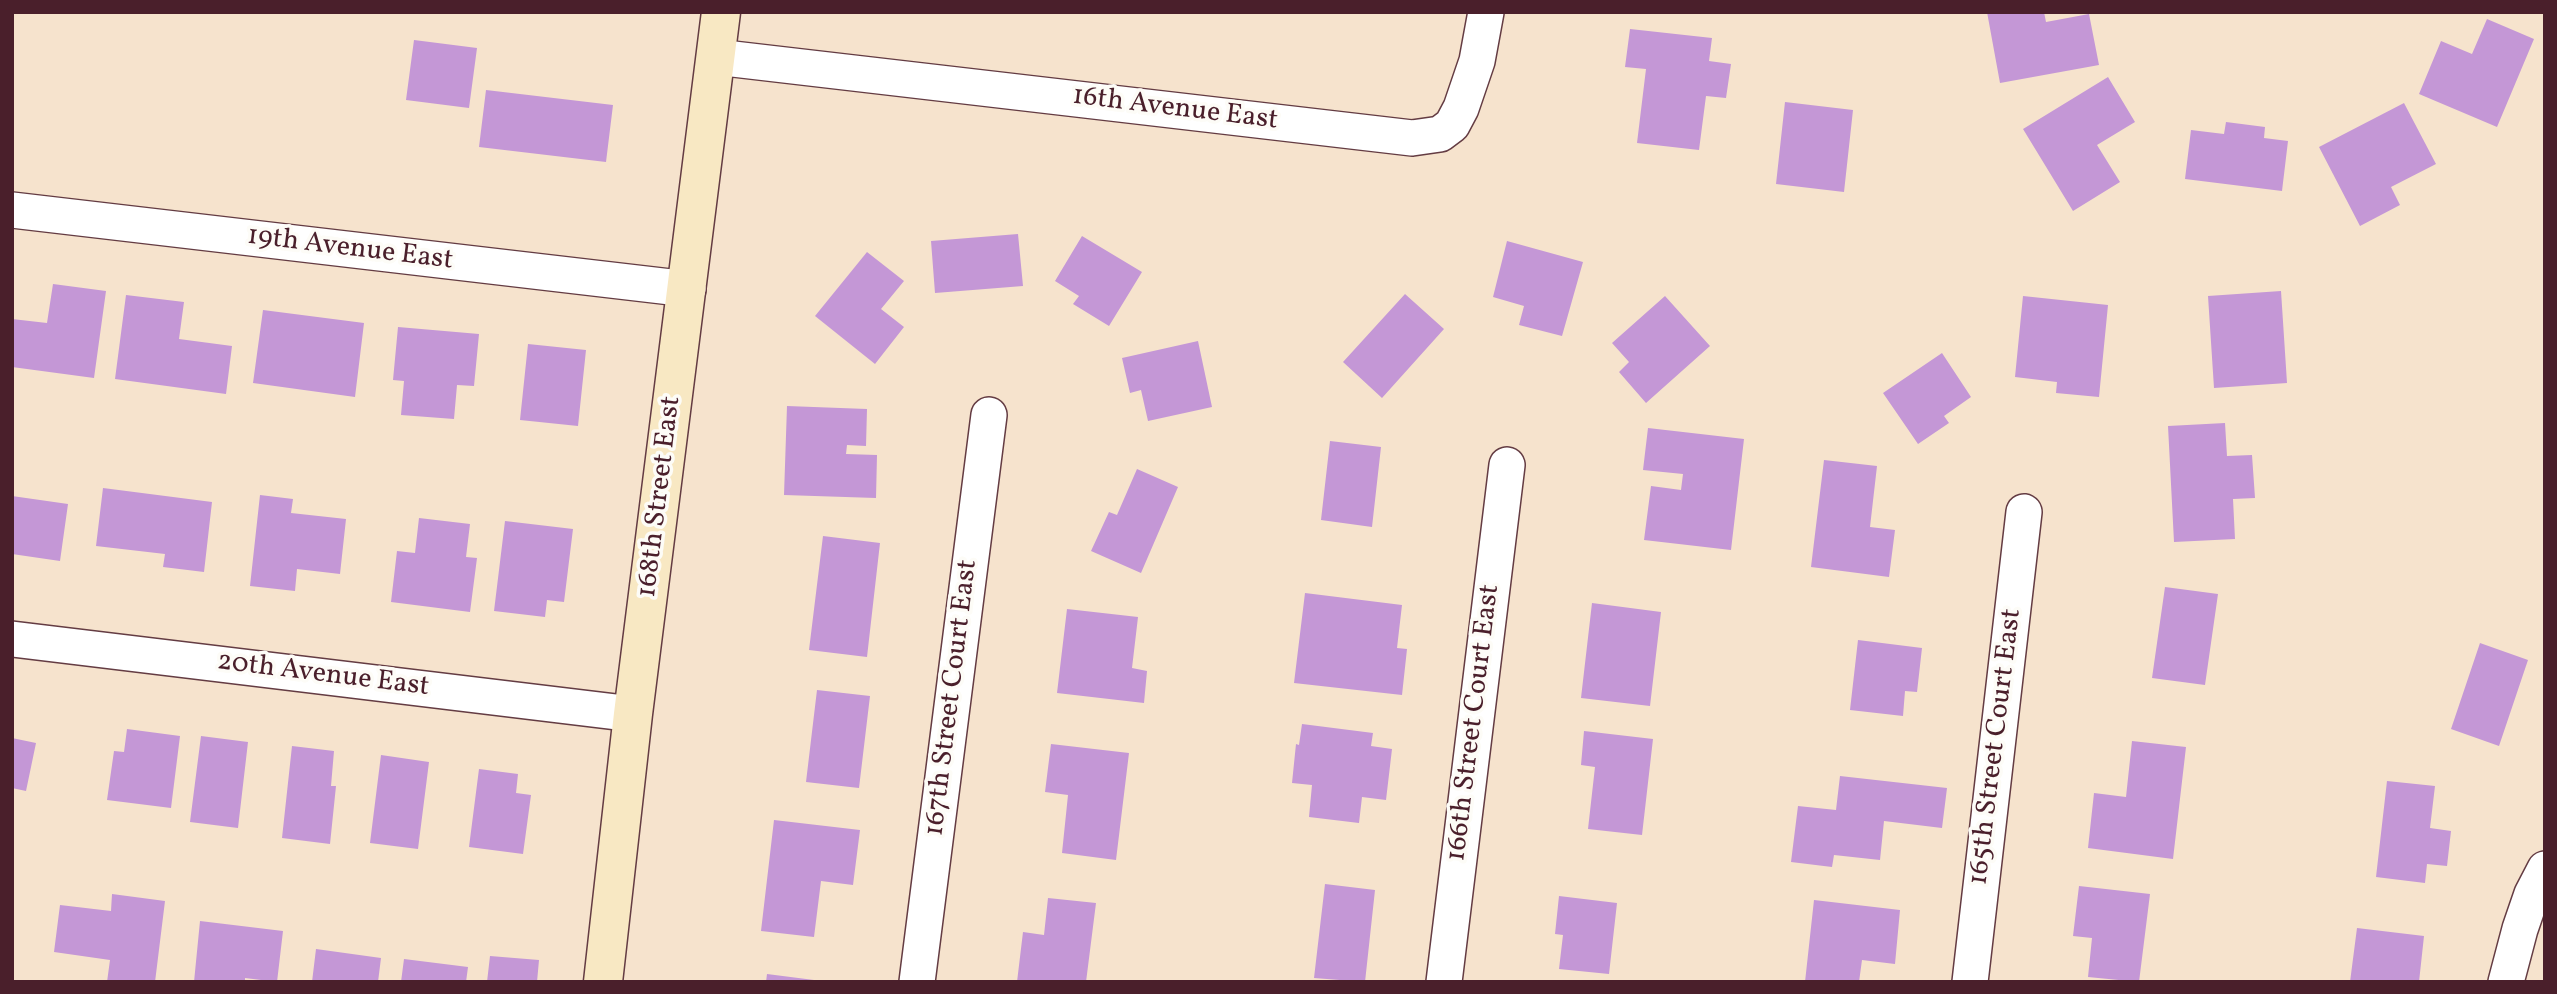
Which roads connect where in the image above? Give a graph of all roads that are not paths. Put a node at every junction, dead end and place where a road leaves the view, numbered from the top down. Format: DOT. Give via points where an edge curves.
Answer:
graph roads {
  1 [pos="721,12"];
  2 [pos="1486,12"];
  3 [pos="716,57"];
  4 [pos="12,210"];
  5 [pos="688,289"];
  6 [pos="989,415"];
  7 [pos="1507,465"];
  8 [pos="2024,512"];
  9 [pos="12,639"];
  10 [pos="633,714"];
  11 [pos="2545,869"];
  12 [pos="603,982"];
  13 [pos="916,982"];
  14 [pos="1444,982"];
  15 [pos="1970,982"];
  16 [pos="2506,982"];
  1 -- 3 [label="street, 168th Street East"];
  2 -- 3 [label="street, 16th Avenue East" via="1477,61 1452,125 1440,134 1412,138"];
  3 -- 5 [label="street, 168th Street East"];
  4 -- 5 [label="street, 19th Avenue East"];
  5 -- 10 [label="street, 168th Street East"];
  6 -- 13 [label="street, 167th Street Court East"];
  7 -- 14 [label="street, 166th Street Court East"];
  8 -- 15 [label="street, 165th Street Court East"];
  9 -- 10 [label="street, 20th Avenue East"];
  10 -- 12 [label="street, 168th Street East"];
  11 -- 16 [label="street" via="2532,894"];
}
